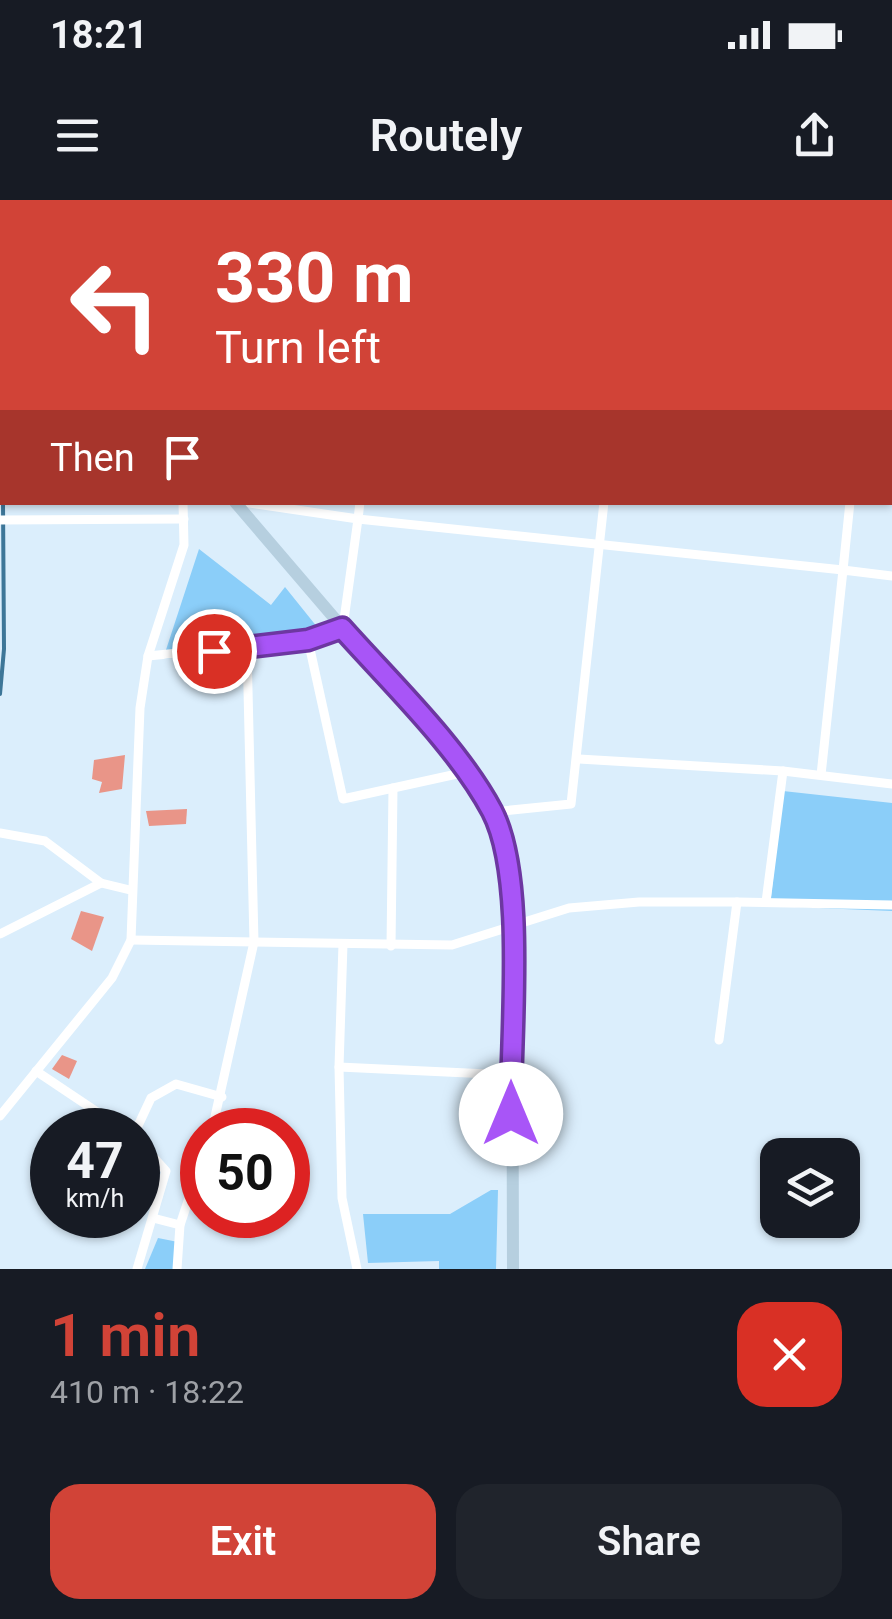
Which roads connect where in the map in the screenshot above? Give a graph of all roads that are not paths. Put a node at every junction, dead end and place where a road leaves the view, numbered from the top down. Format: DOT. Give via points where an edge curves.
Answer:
graph roads {
  1 [pos="182,505"];
  2 [pos="238,505"];
  3 [pos="265,505"];
  4 [pos="360,505"];
  5 [pos="604,505"];
  6 [pos="850,505"];
  7 [pos="358,518"];
  8 [pos="184,519"];
  9 [pos="0,520"];
  10 [pos="600,543"];
  11 [pos="843,570"];
  12 [pos="892,576"];
  13 [pos="342,628"];
  14 [pos="308,640"];
  15 [pos="247,648"];
  16 [pos="148,656"];
  17 [pos="579,759"];
  18 [pos="783,771"];
  19 [pos="466,772"];
  20 [pos="820,776"];
  21 [pos="892,784"];
  22 [pos="393,788"];
  23 [pos="492,812"];
  24 [pos="0,833"];
  25 [pos="101,883"];
  26 [pos="130,890"];
  27 [pos="737,902"];
  28 [pos="766,902"];
  29 [pos="892,905"];
  30 [pos="512,924"];
  31 [pos="0,934"];
  32 [pos="131,940"];
  33 [pos="254,942"];
  34 [pos="343,944"];
  35 [pos="391,946"];
  36 [pos="719,1040"];
  37 [pos="338,1067"];
  38 [pos="36,1072"];
  39 [pos="510,1076"];
  40 [pos="222,1098"];
  41 [pos="91,1108"];
  42 [pos="146,1108"];
  43 [pos="219,1108"];
  44 [pos="0,1116"];
  45 [pos="160,1164"];
  46 [pos="160,1193"];
  47 [pos="160,1220"];
  48 [pos="180,1225"];
  49 [pos="147,1238"];
  50 [pos="138,1269"];
  51 [pos="176,1269"];
  52 [pos="358,1269"];
  53 [pos="513,1269"];
  1 -- 8 [label="street"];
  2 -- 13 [label="main road"];
  3 -- 7 [label="street"];
  4 -- 7 [label="street"];
  5 -- 10 [label="street"];
  6 -- 11 [label="street"];
  7 -- 10 [label="street"];
  7 -- 13 [label="street"];
  8 -- 9 [label="street"];
  8 -- 16 [label="street" via="184,545"];
  10 -- 11 [label="street"];
  10 -- 17 [label="street"];
  11 -- 12 [label="street"];
  11 -- 20 [label="street"];
  13 -- 14 [label="street"];
  13 -- 19 [label="main road"];
  14 -- 15 [label="street"];
  14 -- 22 [label="street" via="343,799"];
  15 -- 16 [label="street"];
  15 -- 33 [label="street"];
  16 -- 26 [label="street"];
  17 -- 18 [label="street"];
  17 -- 23 [label="street" via="571,804"];
  18 -- 20 [label="street"];
  18 -- 28 [label="street"];
  19 -- 22 [label="street"];
  19 -- 23 [label="main road"];
  20 -- 21 [label="street"];
  22 -- 35 [label="street"];
  23 -- 30 [label="main road" via="512,877"];
  24 -- 25 [label="street" via="46,842"];
  25 -- 26 [label="street"];
  25 -- 31 [label="street"];
  26 -- 32 [label="street"];
  27 -- 28 [label="street"];
  27 -- 30 [label="street" via="586,907"];
  27 -- 36 [label="street"];
  28 -- 29 [label="street"];
  30 -- 35 [label="street" via="452,945"];
  30 -- 39 [label="main road"];
  32 -- 33 [label="street"];
  32 -- 38 [label="street" via="112,978"];
  33 -- 34 [label="street"];
  33 -- 40 [label="street"];
  34 -- 35 [label="street"];
  34 -- 37 [label="street"];
  37 -- 39 [label="street"];
  37 -- 52 [label="street" via="342,1198"];
  38 -- 41 [label="street"];
  38 -- 44 [label="street"];
  39 -- 53 [label="main road"];
  40 -- 42 [label="street" via="176,1084"];
  40 -- 43 [label="street"];
  45 -- 46 [label="street" via="166,1171"];
  47 -- 48 [label="street"];
  48 -- 51 [label="street"];
  49 -- 50 [label="street"];
}
